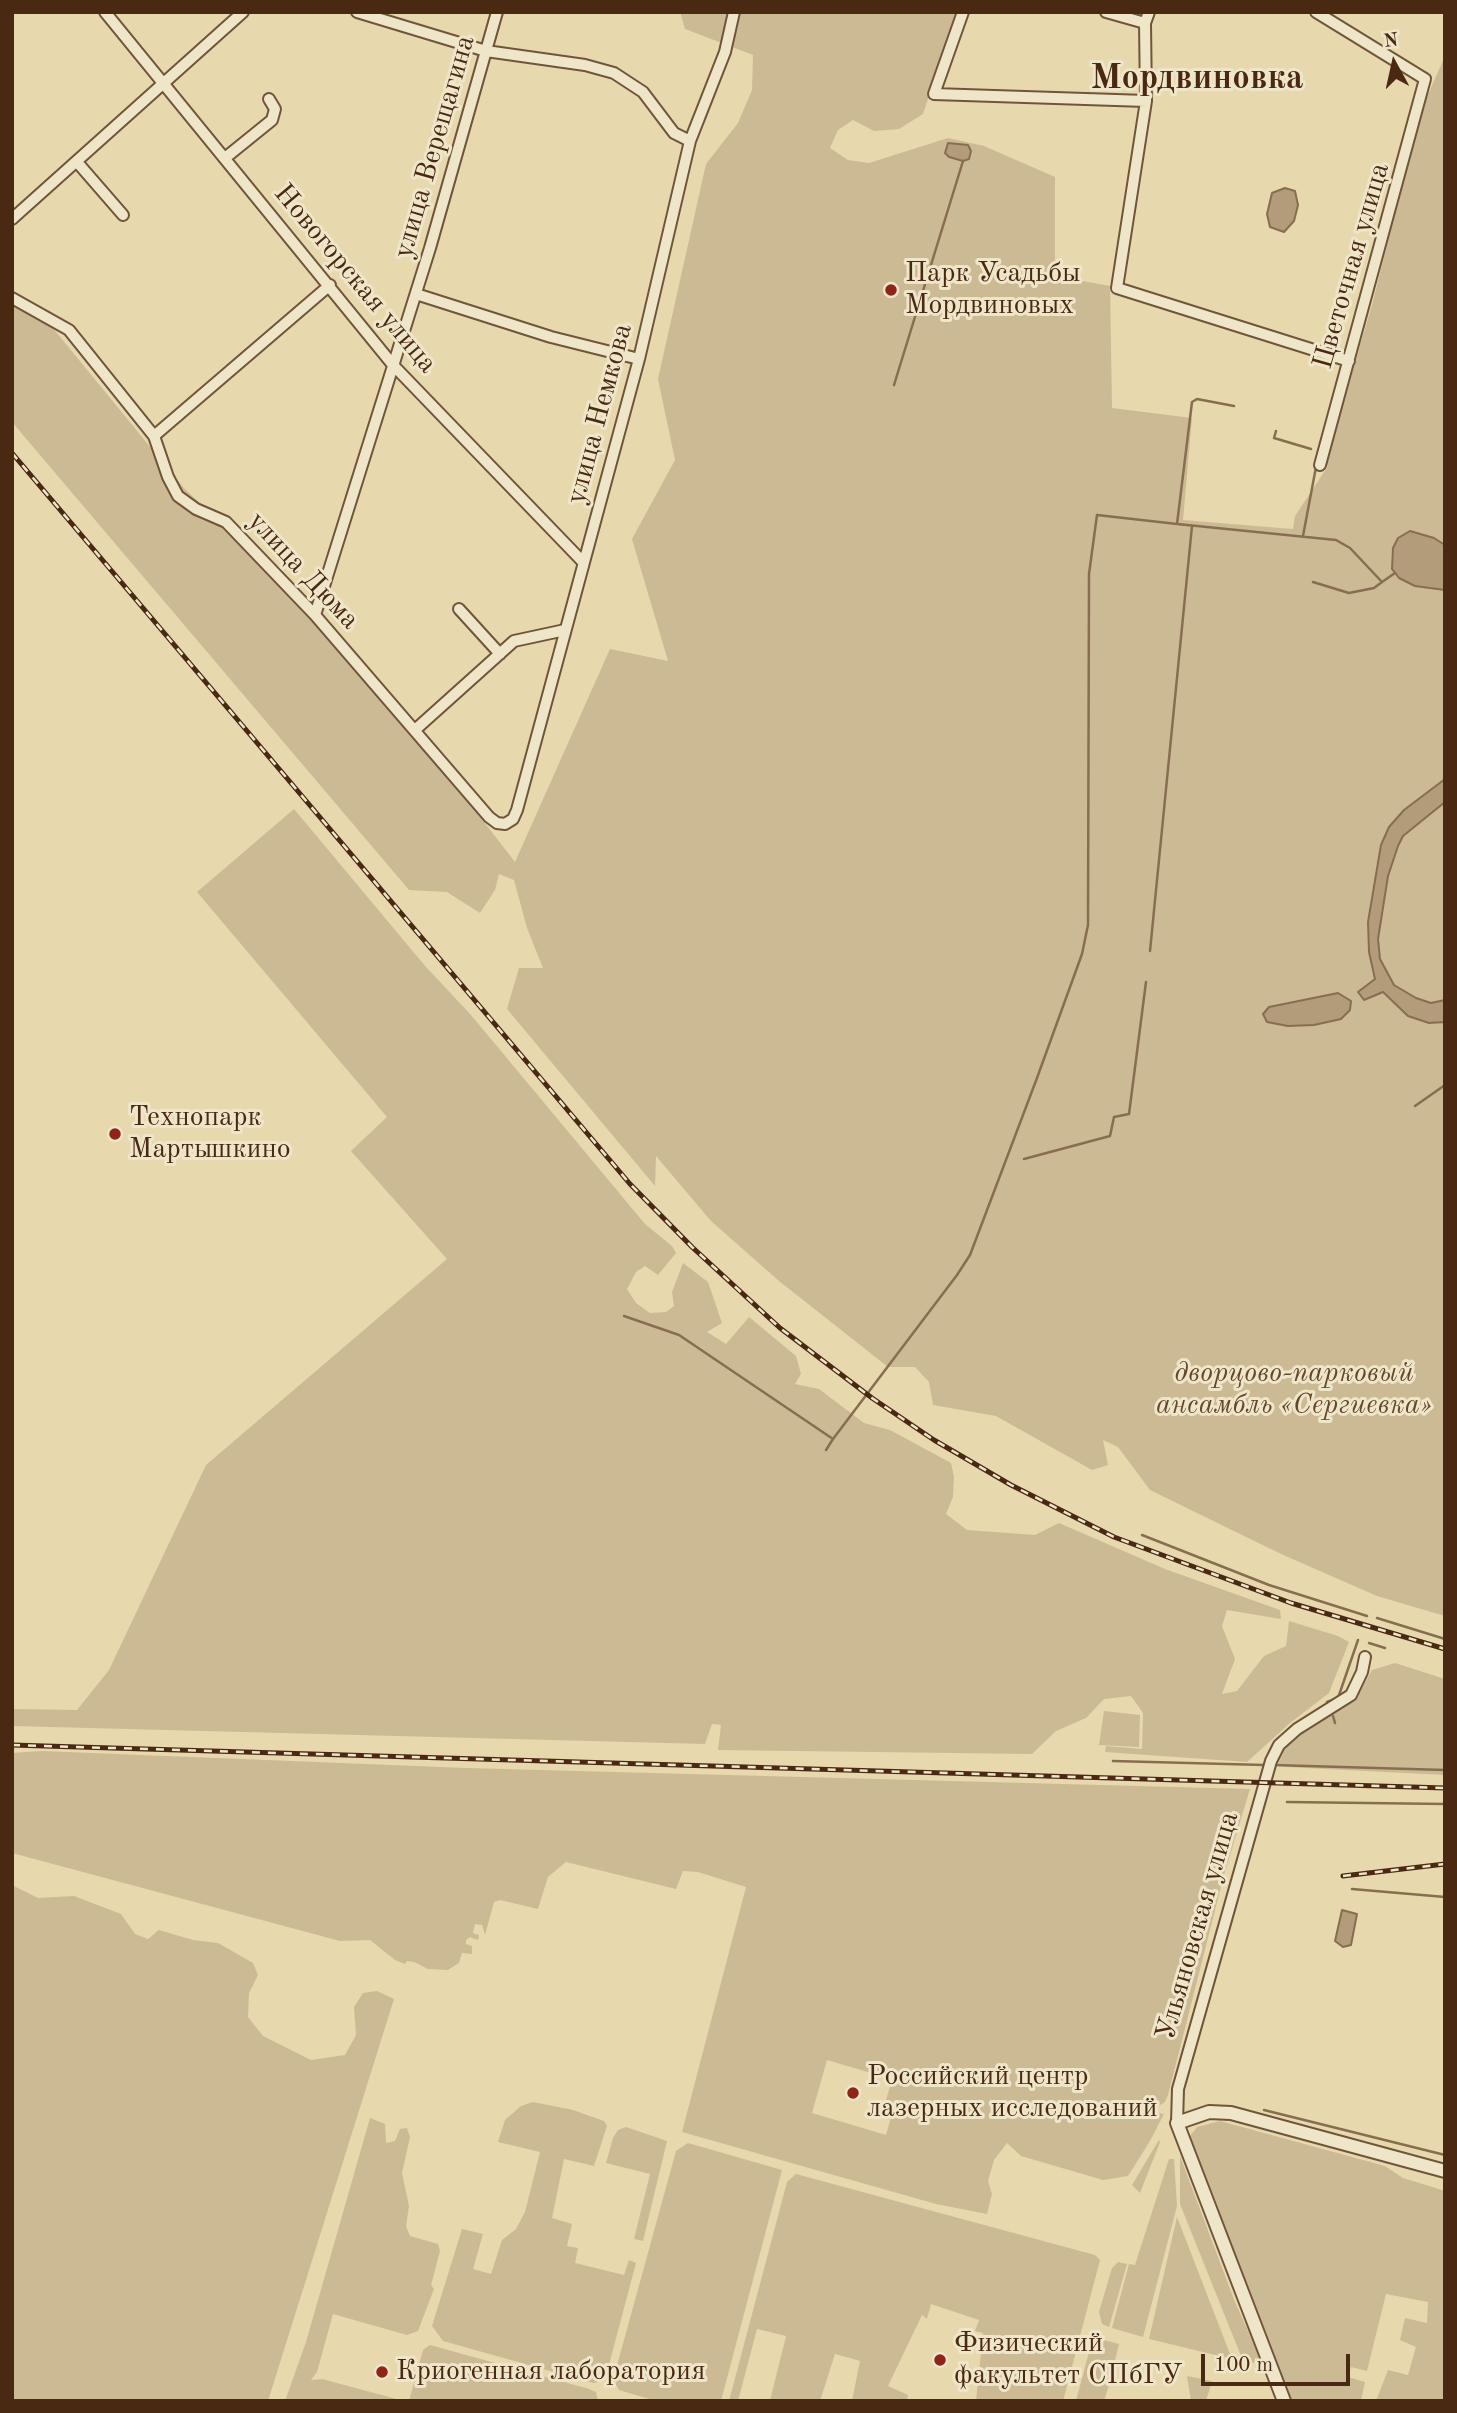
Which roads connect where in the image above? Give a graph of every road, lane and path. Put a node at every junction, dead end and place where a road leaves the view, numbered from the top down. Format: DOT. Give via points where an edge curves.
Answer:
graph roads {
  1 [pos="106,12"];
  2 [pos="243,12"];
  3 [pos="357,12"];
  4 [pos="497,12"];
  5 [pos="734,12"];
  6 [pos="963,12"];
  7 [pos="1107,12"];
  8 [pos="1316,12"];
  9 [pos="1147,18"];
  10 [pos="486,51"];
  11 [pos="162,82"];
  12 [pos="269,99"];
  13 [pos="1146,101"];
  14 [pos="690,141"];
  15 [pos="225,158"];
  16 [pos="78,162"];
  17 [pos="123,215"];
  18 [pos="12,219"];
  19 [pos="330,285"];
  20 [pos="416,294"];
  21 [pos="12,298"];
  22 [pos="639,359"];
  23 [pos="1349,361"];
  24 [pos="393,365"];
  25 [pos="154,436"];
  26 [pos="1320,465"];
  27 [pos="583,562"];
  28 [pos="459,609"];
  29 [pos="315,615"];
  30 [pos="565,630"];
  31 [pos="500,654"];
  32 [pos="416,729"];
  33 [pos="505,824"];
  34 [pos="1365,1657"];
  35 [pos="1177,2123"];
  36 [pos="1445,2171"];
  37 [pos="1284,2401"];
  1 -- 11 [label="street, Новогорская улица"];
  2 -- 11 [label="street"];
  3 -- 10 [label="street"];
  4 -- 10 [label="street, улица Верещагина"];
  5 -- 14 [label="street, улица Немкова" via="725,52"];
  6 -- 13 [label="street" via="934,94"];
  7 -- 9 [label="street"];
  8 -- 23 [label="street, Цветочная улица" via="1425,79"];
  9 -- 13 [label="street"];
  10 -- 14 [label="street" via="614,73 643,92 674,133"];
  10 -- 20 [label="street, улица Верещагина"];
  11 -- 15 [label="street, Новогорская улица"];
  11 -- 16 [label="street"];
  12 -- 15 [label="street" via="275,109 272,120"];
  13 -- 23 [label="street" via="1117,288"];
  14 -- 22 [label="street, улица Немкова"];
  15 -- 19 [label="street, Новогорская улица"];
  16 -- 17 [label="street"];
  16 -- 18 [label="street"];
  19 -- 24 [label="street, Новогорская улица"];
  19 -- 25 [label="street"];
  20 -- 22 [label="street" via="551,337"];
  20 -- 24 [label="street, улица Верещагина"];
  21 -- 25 [label="street, улица Дюма" via="69,330"];
  22 -- 27 [label="street, улица Немкова"];
  23 -- 26 [label="street, Цветочная улица"];
  24 -- 27 [label="street, Новогорская улица"];
  24 -- 29 [label="street, улица Верещагина"];
  25 -- 29 [label="street, улица Дюма" via="178,496 226,522"];
  27 -- 30 [label="street, улица Немкова"];
  28 -- 31 [label="street"];
  29 -- 32 [label="street, улица Дюма"];
  30 -- 31 [label="street" via="514,641"];
  30 -- 33 [label="street, улица Немкова" via="517,810"];
  31 -- 32 [label="street"];
  32 -- 33 [label="street, улица Дюма" via="489,817"];
  34 -- 35 [label="street, Ульяновская улица" via="1351,1695 1297,1729 1279,1745 1271,1761 1178,2088"];
  35 -- 36 [label="street" via="1209,2112 1231,2113"];
  35 -- 37 [label="street, Ульяновская улица"];
}
